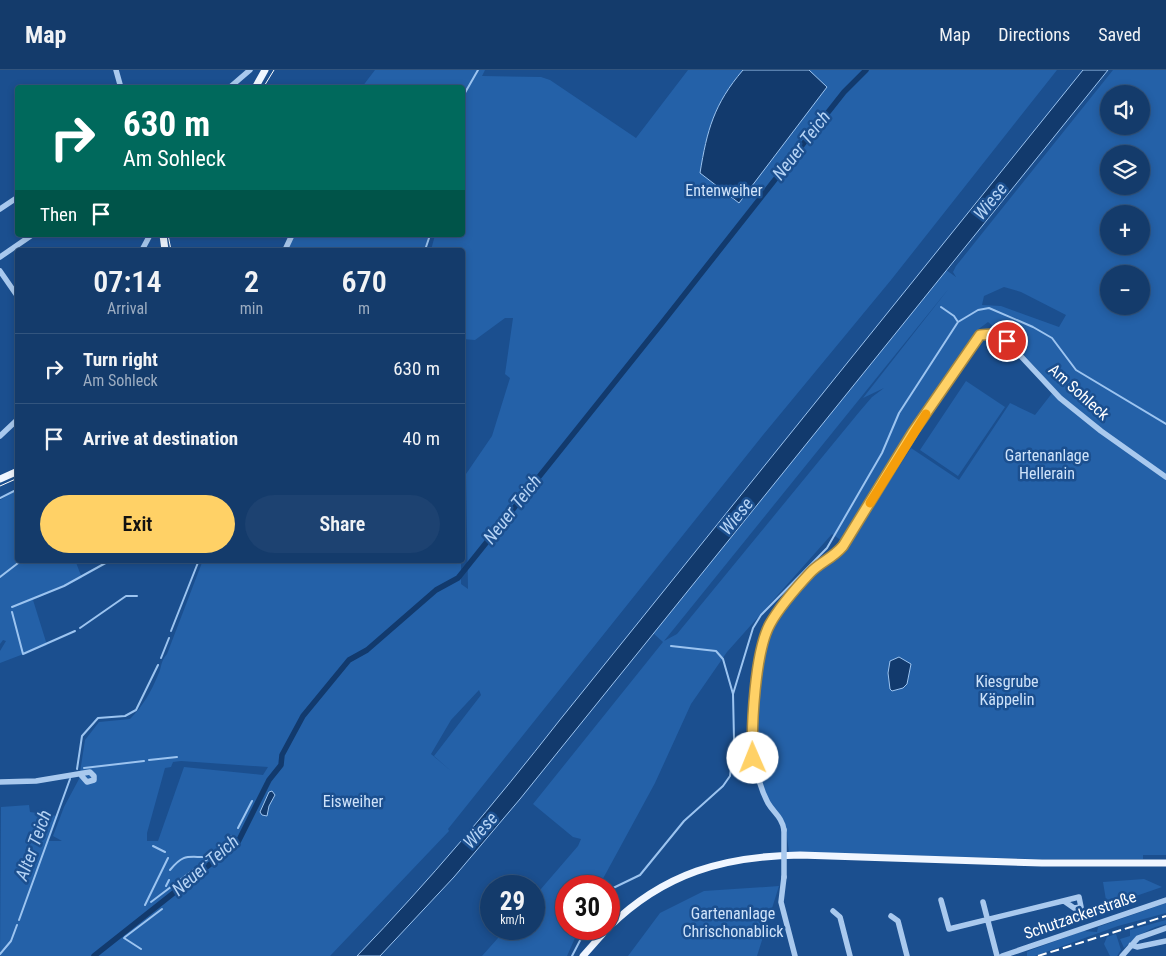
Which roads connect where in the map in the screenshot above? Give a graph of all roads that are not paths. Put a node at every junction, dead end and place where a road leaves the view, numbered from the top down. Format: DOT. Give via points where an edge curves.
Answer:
graph roads {
  1 [pos="116,70"];
  2 [pos="250,70"];
  3 [pos="265,70"];
  4 [pos="120,85"];
  5 [pos="232,85"];
  6 [pos="257,85"];
  7 [pos="15,200"];
  8 [pos="0,209"];
  9 [pos="29,237"];
  10 [pos="0,257"];
  11 [pos="0,271"];
  12 [pos="15,293"];
  13 [pos="15,422"];
  14 [pos="0,436"];
  15 [pos="15,472"];
  16 [pos="1166,477"];
  17 [pos="0,479"];
  18 [pos="80,774"];
  19 [pos="0,782"];
  20 [pos="1166,864"];
  21 [pos="941,900"];
  22 [pos="1166,900"];
  23 [pos="1064,901"];
  24 [pos="983,902"];
  25 [pos="832,911"];
  26 [pos="891,916"];
  27 [pos="620,917"];
  28 [pos="988,921"];
  29 [pos="1166,928"];
  30 [pos="597,940"];
  31 [pos="1166,941"];
  32 [pos="1131,945"];
  33 [pos="583,956"];
  34 [pos="795,956"];
  35 [pos="850,956"];
  36 [pos="907,956"];
  37 [pos="997,956"];
  38 [pos="1002,956"];
  39 [pos="1122,956"];
  1 -- 4 [label="street"];
  2 -- 5 [label="street"];
  3 -- 6 [label="main road"];
  7 -- 8 [label="street"];
  9 -- 10 [label="street"];
  11 -- 12 [label="street"];
  13 -- 14 [label="street"];
  15 -- 17 [label="main road"];
  16 -- 34 [label="street, Am Sohleck, bridge" via="1060,398 1003,338 993,334 980,335 913,432 843,546 801,583 780,608 763,640 753,758 767,802 781,819 784,830 781,902"];
  18 -- 19 [label="street" via="36,781"];
  20 -- 27 [label="main road" via="762,856 725,861 690,873 656,889"];
  21 -- 28 [label="street" via="949,930"];
  22 -- 38 [label="street, Schutzackerstraße"];
  23 -- 28 [label="street"];
  24 -- 28 [label="street"];
  25 -- 35 [label="street" via="840,917"];
  26 -- 36 [label="street" via="898,921"];
  28 -- 37 [label="street"];
  29 -- 32 [label="street" via="1144,935"];
  30 -- 33 [label="main road"];
  31 -- 32 [label="street" via="1137,947"];
  32 -- 39 [label="street"];
}
